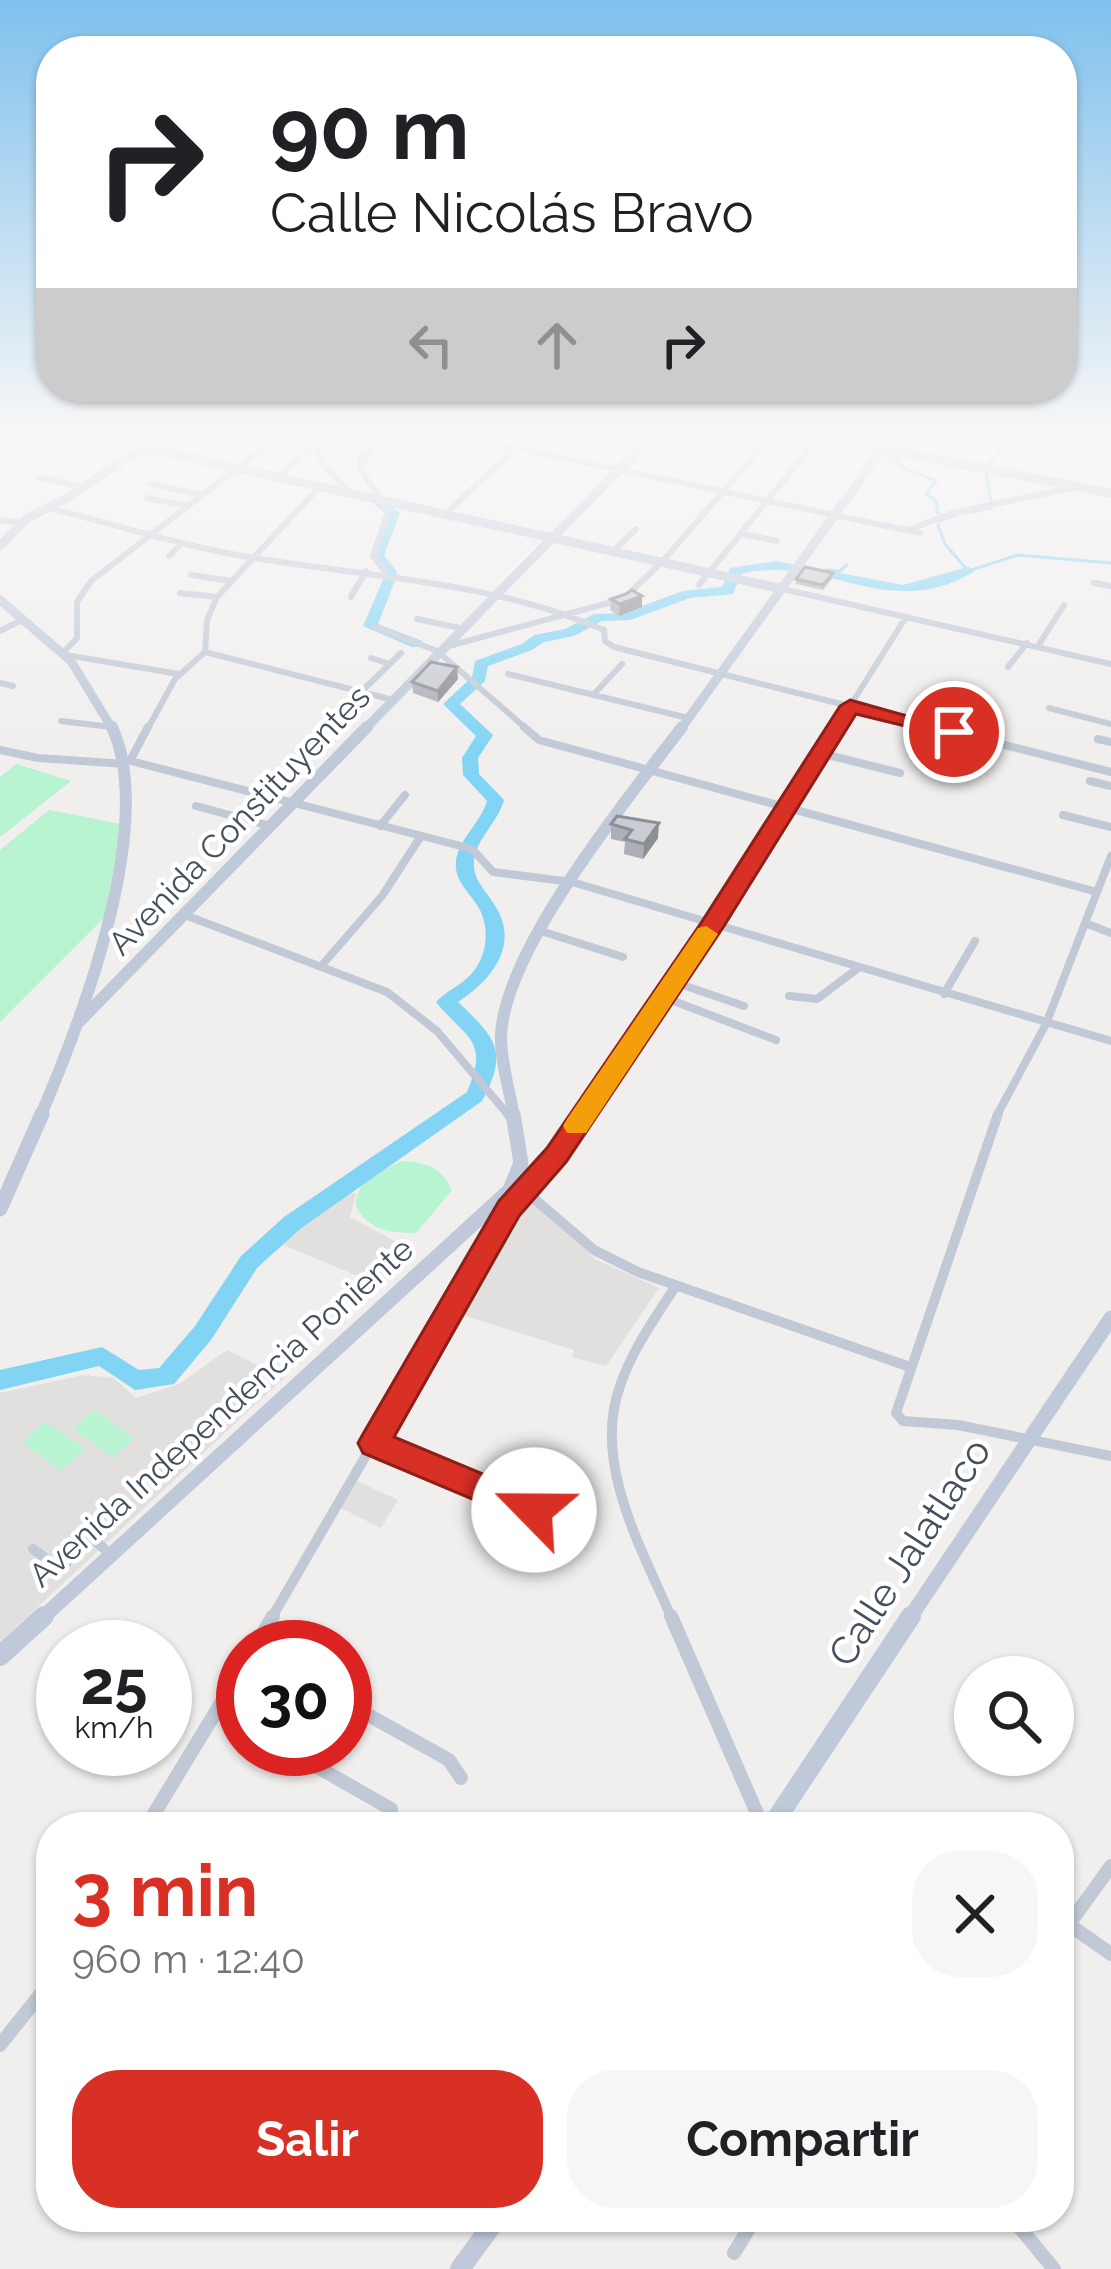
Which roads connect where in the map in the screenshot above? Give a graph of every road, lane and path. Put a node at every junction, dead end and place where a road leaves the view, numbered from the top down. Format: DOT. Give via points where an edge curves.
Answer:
graph roads {
  1 [pos="145,537"];
  2 [pos="156,537"];
  3 [pos="272,537"];
  4 [pos="380,537"];
  5 [pos="548,537"];
  6 [pos="628,537"];
  7 [pos="684,537"];
  8 [pos="741,537"];
  9 [pos="757,537"];
  10 [pos="821,537"];
  11 [pos="553,538"];
  12 [pos="777,541"];
  13 [pos="182,543"];
  14 [pos="614,551"];
  15 [pos="169,556"];
  16 [pos="252,558"];
  17 [pos="662,562"];
  18 [pos="367,571"];
  19 [pos="386,573"];
  20 [pos="710,574"];
  21 [pos="191,575"];
  22 [pos="232,581"];
  23 [pos="1094,583"];
  24 [pos="699,586"];
  25 [pos="1111,586"];
  26 [pos="783,589"];
  27 [pos="180,593"];
  28 [pos="217,597"];
  29 [pos="351,597"];
  30 [pos="493,598"];
  31 [pos="0,600"];
  32 [pos="1064,605"];
  33 [pos="570,615"];
  34 [pos="906,617"];
  35 [pos="417,619"];
  36 [pos="22,620"];
  37 [pos="375,627"];
  38 [pos="460,628"];
  39 [pos="1,630"];
  40 [pos="1027,643"];
  41 [pos="1038,646"];
  42 [pos="439,650"];
  43 [pos="205,652"];
  44 [pos="401,653"];
  45 [pos="64,654"];
  46 [pos="370,658"];
  47 [pos="390,664"];
  48 [pos="622,664"];
  49 [pos="1111,664"];
  50 [pos="1008,667"];
  51 [pos="179,674"];
  52 [pos="508,674"];
  53 [pos="722,675"];
  54 [pos="0,683"];
  55 [pos="13,686"];
  56 [pos="361,692"];
  57 [pos="593,695"];
  58 [pos="393,700"];
  59 [pos="850,706"];
  60 [pos="1049,708"];
  61 [pos="688,718"];
  62 [pos="61,721"];
  63 [pos="1111,724"];
  64 [pos="111,727"];
  65 [pos="1098,739"];
  66 [pos="991,741"];
  67 [pos="1111,742"];
  68 [pos="0,750"];
  69 [pos="824,754"];
  70 [pos="126,760"];
  71 [pos="982,761"];
  72 [pos="651,771"];
  73 [pos="1111,772"];
  74 [pos="900,773"];
  75 [pos="1090,781"];
  76 [pos="1111,786"];
  77 [pos="405,795"];
  78 [pos="292,804"];
  79 [pos="196,806"];
  80 [pos="786,808"];
  81 [pos="1063,814"];
  82 [pos="270,826"];
  83 [pos="380,826"];
  84 [pos="1111,827"];
  85 [pos="421,836"];
  86 [pos="1111,856"];
  87 [pos="572,882"];
  88 [pos="1097,892"];
  89 [pos="185,915"];
  90 [pos="1084,923"];
  91 [pos="712,926"];
  92 [pos="544,932"];
  93 [pos="1111,933"];
  94 [pos="975,941"];
  95 [pos="623,957"];
  96 [pos="323,964"];
  97 [pos="857,969"];
  98 [pos="674,982"];
  99 [pos="944,994"];
  100 [pos="789,996"];
  101 [pos="663,998"];
  102 [pos="744,1006"];
  103 [pos="77,1024"];
  104 [pos="1046,1024"];
  105 [pos="776,1040"];
  106 [pos="1111,1041"];
  107 [pos="513,1120"];
  108 [pos="518,1154"];
  109 [pos="518,1186"];
  110 [pos="0,1209"];
  111 [pos="483,1213"];
  112 [pos="675,1286"];
  113 [pos="1111,1318"];
  114 [pos="910,1367"];
  115 [pos="1024,1439"];
  116 [pos="374,1443"];
  117 [pos="1111,1456"];
  118 [pos="534,1510"];
  119 [pos="33,1549"];
  120 [pos="110,1554"];
  121 [pos="271,1620"];
  122 [pos="0,1656"];
  123 [pos="216,1712"];
  124 [pos="372,1717"];
  125 [pos="334,1776"];
  126 [pos="461,1778"];
  127 [pos="392,1809"];
  128 [pos="155,1812"];
  129 [pos="760,1812"];
  130 [pos="777,1812"];
  131 [pos="1111,1867"];
  132 [pos="1074,1922"];
  133 [pos="1074,1928"];
  134 [pos="1111,1954"];
  135 [pos="36,2000"];
  136 [pos="0,2045"];
  137 [pos="487,2232"];
  138 [pos="747,2232"];
  139 [pos="1023,2232"];
  140 [pos="734,2253"];
  141 [pos="460,2269"];
  142 [pos="1054,2269"];
  1 -- 45 [label="street" via="79,596 79,632"];
  2 -- 13 [label="street"];
  3 -- 16 [label="street"];
  4 -- 19 [label="street" via="373,556"];
  5 -- 11 [label="main road"];
  6 -- 14 [label="street"];
  7 -- 17 [label="street"];
  8 -- 20 [label="street"];
  9 -- 12 [label="street"];
  10 -- 26 [label="main road"];
  11 -- 14 [label="main road"];
  11 -- 30 [label="main road, Avenida Constituyentes"];
  13 -- 15 [label="street"];
  13 -- 16 [label="street"];
  14 -- 17 [label="main road"];
  16 -- 18 [label="street"];
  16 -- 22 [label="street"];
  17 -- 20 [label="main road"];
  17 -- 33 [label="street" via="623,599"];
  18 -- 19 [label="street"];
  18 -- 29 [label="street"];
  19 -- 30 [label="street"];
  20 -- 24 [label="street"];
  20 -- 26 [label="main road"];
  21 -- 22 [label="street"];
  22 -- 28 [label="street"];
  23 -- 25 [label="street"];
  26 -- 34 [label="street"];
  26 -- 53 [label="main road"];
  27 -- 28 [label="street"];
  28 -- 43 [label="street"];
  30 -- 33 [label="street"];
  30 -- 38 [label="main road, Avenida Constituyentes"];
  31 -- 36 [label="main road"];
  32 -- 41 [label="street"];
  33 -- 42 [label="street"];
  33 -- 53 [label="street" via="604,630 614,647"];
  34 -- 40 [label="street"];
  34 -- 59 [label="street"];
  35 -- 38 [label="street"];
  36 -- 39 [label="street"];
  36 -- 45 [label="main road"];
  37 -- 42 [label="street"];
  38 -- 42 [label="main road, Avenida Constituyentes"];
  40 -- 41 [label="street"];
  40 -- 50 [label="street"];
  41 -- 49 [label="street"];
  42 -- 58 [label="main road, Avenida Constituyentes"];
  42 -- 72 [label="street" via="534,738"];
  43 -- 51 [label="street"];
  43 -- 56 [label="street"];
  44 -- 47 [label="street"];
  45 -- 51 [label="street"];
  45 -- 64 [label="main road"];
  46 -- 47 [label="street"];
  47 -- 56 [label="street"];
  48 -- 57 [label="street"];
  51 -- 70 [label="street"];
  52 -- 57 [label="street"];
  53 -- 59 [label="street"];
  53 -- 61 [label="main road"];
  54 -- 55 [label="street"];
  56 -- 58 [label="street"];
  57 -- 61 [label="street"];
  58 -- 78 [label="main road, Avenida Constituyentes"];
  59 -- 66 [label="street"];
  59 -- 69 [label="street"];
  60 -- 63 [label="street"];
  61 -- 72 [label="main road"];
  62 -- 64 [label="street"];
  64 -- 70 [label="main road"];
  65 -- 67 [label="street"];
  66 -- 71 [label="street"];
  66 -- 73 [label="street"];
  68 -- 70 [label="street"];
  69 -- 74 [label="street"];
  69 -- 80 [label="street"];
  70 -- 78 [label="street"];
  70 -- 103 [label="main road" via="126,836"];
  72 -- 80 [label="street"];
  72 -- 87 [label="main road"];
  75 -- 76 [label="street"];
  77 -- 83 [label="street"];
  78 -- 82 [label="main road, Avenida Constituyentes"];
  78 -- 83 [label="street"];
  79 -- 82 [label="street"];
  80 -- 88 [label="street"];
  80 -- 91 [label="street"];
  81 -- 84 [label="street"];
  82 -- 89 [label="main road, Avenida Constituyentes"];
  83 -- 85 [label="street"];
  85 -- 87 [label="street" via="473,850 488,870"];
  85 -- 96 [label="street"];
  86 -- 88 [label="street"];
  87 -- 91 [label="street"];
  87 -- 92 [label="main road"];
  88 -- 90 [label="street"];
  89 -- 96 [label="street"];
  89 -- 103 [label="main road, Avenida Constituyentes"];
  90 -- 93 [label="street"];
  90 -- 104 [label="street"];
  91 -- 97 [label="street"];
  91 -- 98 [label="street"];
  92 -- 95 [label="street"];
  92 -- 107 [label="main road" via="503,1017"];
  94 -- 99 [label="street"];
  96 -- 107 [label="street" via="422,1016"];
  97 -- 99 [label="street"];
  97 -- 100 [label="street" via="817,999"];
  98 -- 101 [label="street"];
  98 -- 102 [label="street"];
  99 -- 104 [label="street"];
  101 -- 105 [label="street"];
  101 -- 109 [label="street" via="556,1155"];
  103 -- 110 [label="main road"];
  104 -- 106 [label="street"];
  104 -- 114 [label="street" via="988,1132"];
  107 -- 108 [label="main road"];
  108 -- 109 [label="main road"];
  108 -- 111 [label="main road, Avenida Independencia Poniente"];
  109 -- 111 [label="main road, Avenida Independencia Poniente"];
  109 -- 112 [label="street" via="594,1250"];
  109 -- 116 [label="street"];
  111 -- 120 [label="main road, Avenida Independencia Poniente"];
  112 -- 114 [label="street"];
  112 -- 129 [label="street" via="622,1371 608,1433 626,1510"];
  113 -- 115 [label="main road, Calle Jalatlaco"];
  114 -- 115 [label="street" via="899,1419"];
  115 -- 117 [label="street"];
  115 -- 130 [label="main road, Calle Jalatlaco" via="929,1594"];
  116 -- 118 [label="street"];
  116 -- 121 [label="street"];
  119 -- 120 [label="street" via="60,1569 92,1538"];
  120 -- 122 [label="main road, Avenida Independencia Poniente"];
  123 -- 128 [label="street"];
  124 -- 126 [label="street" via="449,1760"];
  125 -- 127 [label="street"];
  131 -- 132 [label="street"];
  133 -- 134 [label="street"];
  135 -- 136 [label="street"];
  137 -- 141 [label="main road"];
  138 -- 140 [label="street"];
  139 -- 142 [label="street"];
}
